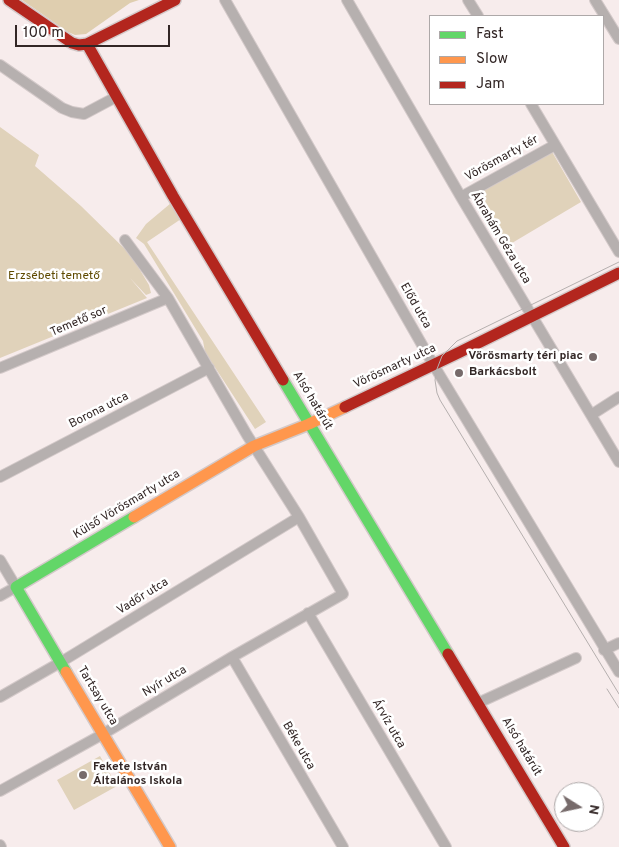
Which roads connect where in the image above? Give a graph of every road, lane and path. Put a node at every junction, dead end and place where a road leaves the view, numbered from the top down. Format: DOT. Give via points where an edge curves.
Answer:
graph roads {
  1 [pos="9,0"];
  2 [pos="175,0"];
  3 [pos="225,0"];
  4 [pos="347,0"];
  5 [pos="468,0"];
  6 [pos="595,0"];
  7 [pos="477,15"];
  8 [pos="619,39"];
  9 [pos="86,44"];
  10 [pos="0,65"];
  11 [pos="116,97"];
  12 [pos="532,105"];
  13 [pos="556,145"];
  14 [pos="461,197"];
  15 [pos="125,240"];
  16 [pos="619,252"];
  17 [pos="619,273"];
  18 [pos="168,298"];
  19 [pos="532,316"];
  20 [pos="433,364"];
  21 [pos="0,368"];
  22 [pos="209,368"];
  23 [pos="619,397"];
  24 [pos="591,415"];
  25 [pos="309,424"];
  26 [pos="268,440"];
  27 [pos="254,446"];
  28 [pos="619,462"];
  29 [pos="0,477"];
  30 [pos="299,517"];
  31 [pos="0,560"];
  32 [pos="16,587"];
  33 [pos="0,596"];
  34 [pos="308,613"];
  35 [pos="619,643"];
  36 [pos="604,650"];
  37 [pos="232,657"];
  38 [pos="576,658"];
  39 [pos="61,662"];
  40 [pos="619,672"];
  41 [pos="0,697"];
  42 [pos="478,703"];
  43 [pos="103,734"];
  44 [pos="0,791"];
  45 [pos="170,847"];
  46 [pos="342,847"];
  47 [pos="446,847"];
  48 [pos="564,847"];
  1 -- 9 [label="street" via="72,43"];
  2 -- 9 [label="street"];
  3 -- 20 [label="street, Előd utca"];
  4 -- 14 [label="street, Ábrahám Géza utca"];
  5 -- 7 [label="street"];
  6 -- 8 [label="street"];
  9 -- 11 [label="street, Alsó határút"];
  10 -- 11 [label="street" via="72,112 84,114"];
  11 -- 25 [label="street, Alsó határút"];
  12 -- 13 [label="street"];
  13 -- 14 [label="street, Vörösmarty tér"];
  13 -- 16 [label="street"];
  14 -- 19 [label="street, Ábrahám Géza utca"];
  15 -- 18 [label="street"];
  17 -- 19 [label="street"];
  18 -- 21 [label="street, Temető sor"];
  18 -- 22 [label="street"];
  19 -- 20 [label="street, Vörösmarty utca"];
  19 -- 24 [label="street, Ábrahám Géza utca"];
  20 -- 25 [label="street, Vörösmarty utca"];
  20 -- 36 [label="street, Előd utca"];
  22 -- 27 [label="street"];
  22 -- 29 [label="street, Borona utca"];
  23 -- 24 [label="street"];
  24 -- 28 [label="street, Ábrahám Géza utca"];
  25 -- 26 [label="street, Vörösmarty utca"];
  25 -- 42 [label="street, Alsó határút"];
  26 -- 27 [label="street, Külső Vörösmarty utca"];
  27 -- 30 [label="street"];
  27 -- 32 [label="street, Külső Vörösmarty utca"];
  30 -- 34 [label="street, Nyír utca" via="343,594"];
  30 -- 39 [label="street, Vadőr utca"];
  31 -- 32 [label="street, Tartsay utca"];
  32 -- 33 [label="street, Külső Vörösmarty utca"];
  32 -- 39 [label="street, Tartsay utca"];
  34 -- 37 [label="street, Nyír utca"];
  34 -- 47 [label="street, Árvíz utca"];
  35 -- 36 [label="street"];
  36 -- 40 [label="street, Előd utca"];
  37 -- 43 [label="street, Nyír utca"];
  37 -- 46 [label="street, Béke utca"];
  38 -- 42 [label="street"];
  39 -- 41 [label="street, Vadőr utca"];
  39 -- 43 [label="street, Tartsay utca"];
  42 -- 48 [label="street, Alsó határút"];
  43 -- 44 [label="street, Nyír utca"];
  43 -- 45 [label="street, Tartsay utca"];
}
